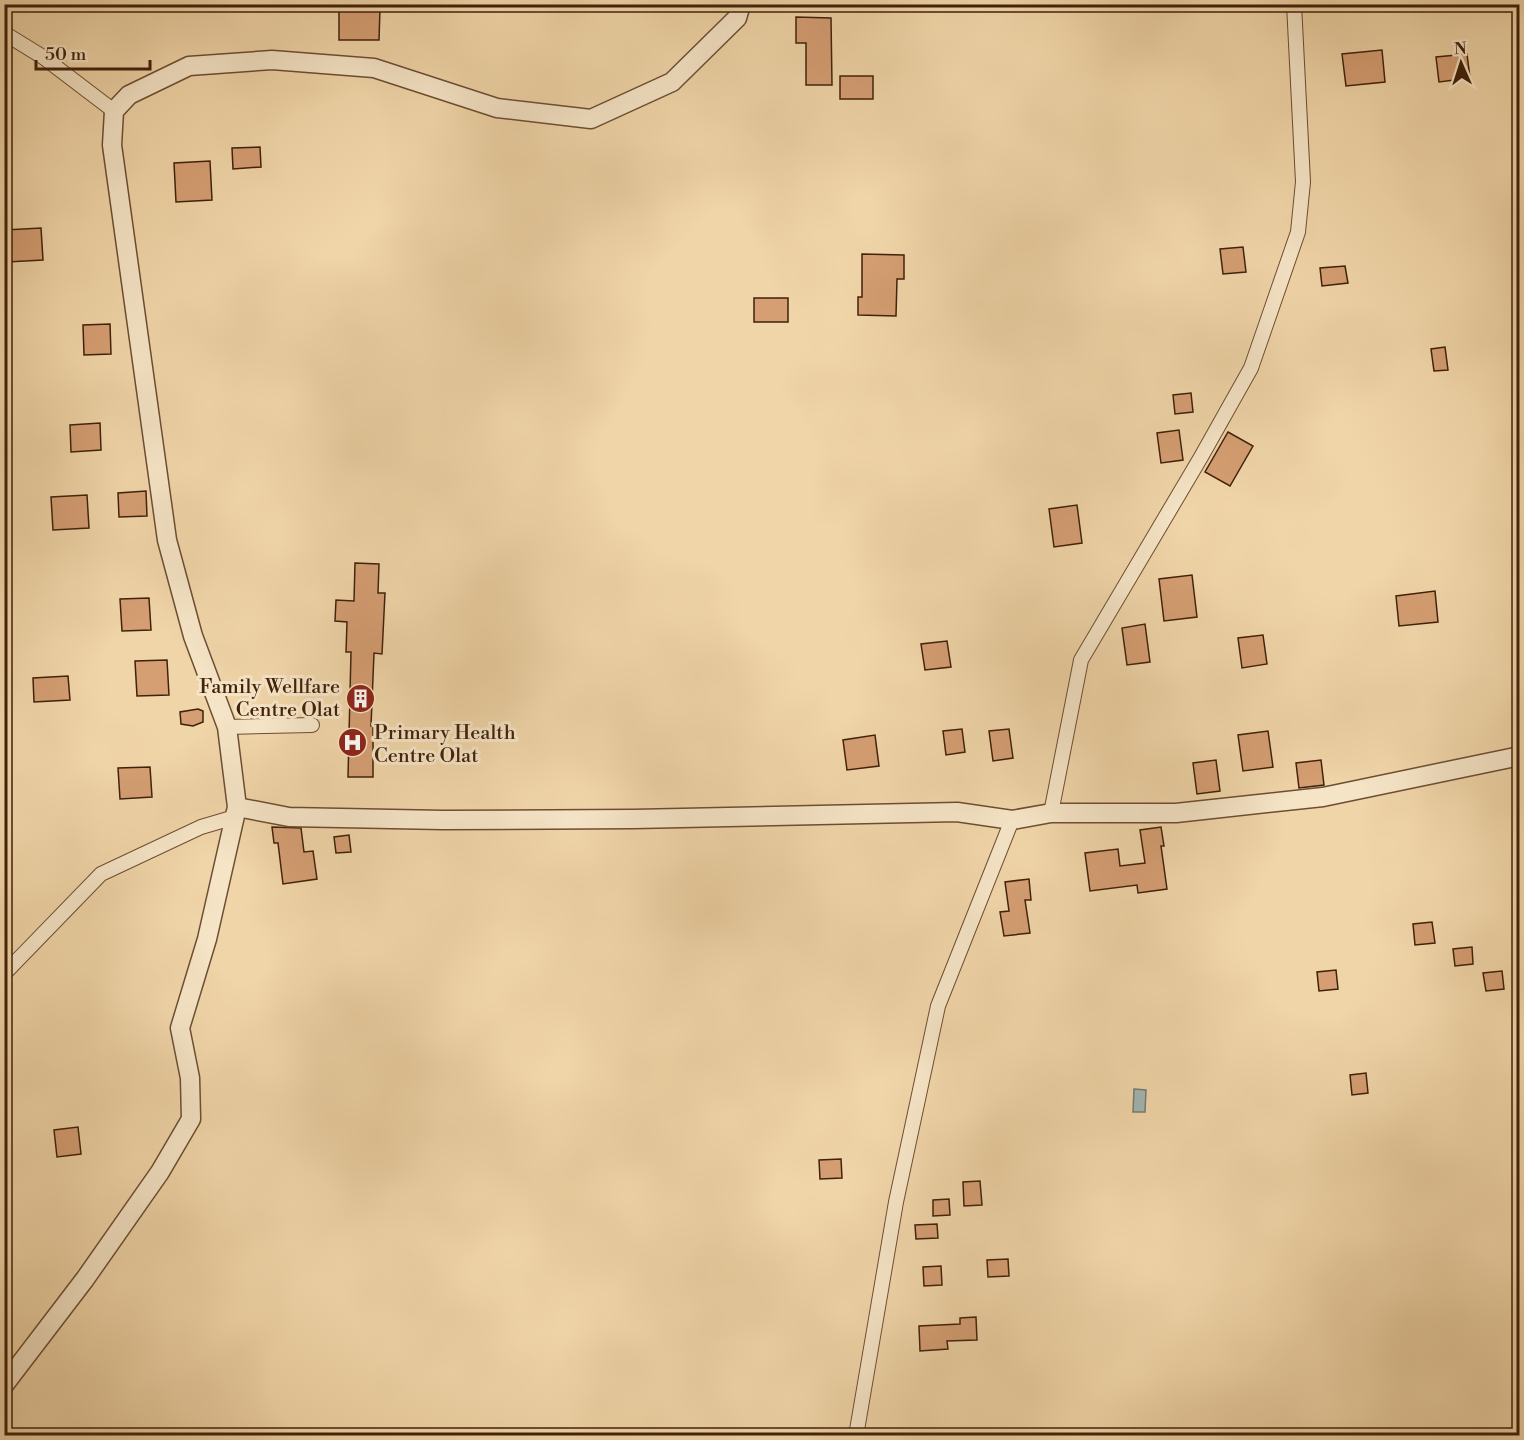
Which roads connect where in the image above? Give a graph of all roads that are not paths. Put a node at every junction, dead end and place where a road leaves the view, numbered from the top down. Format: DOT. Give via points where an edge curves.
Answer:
graph roads {
  1 [pos="1294,4"];
  2 [pos="739,11"];
  3 [pos="4,33"];
  4 [pos="114,111"];
  5 [pos="312,725"];
  6 [pos="227,727"];
  7 [pos="1520,756"];
  8 [pos="236,812"];
  9 [pos="1052,813"];
  10 [pos="1012,820"];
  11 [pos="4,974"];
  12 [pos="4,1385"];
  13 [pos="856,1436"];
  1 -- 9 [label="street" via="1302,182 1298,232 1251,368 1081,660"];
  2 -- 4 [label="street" via="672,82 591,119 497,108 374,68 273,60 189,66 129,95"];
  3 -- 4 [label="street"];
  4 -- 6 [label="street" via="112,145 167,540 193,636"];
  5 -- 6 [label="street"];
  6 -- 8 [label="street"];
  7 -- 9 [label="street" via="1323,797 1176,813"];
  8 -- 10 [label="street" via="443,820 957,812"];
  8 -- 11 [label="street" via="101,874"];
  8 -- 12 [label="street" via="207,939 180,1028 190,1078 191,1119 160,1172"];
  9 -- 10 [label="street"];
  10 -- 13 [label="street" via="938,1006 896,1202"];
}
